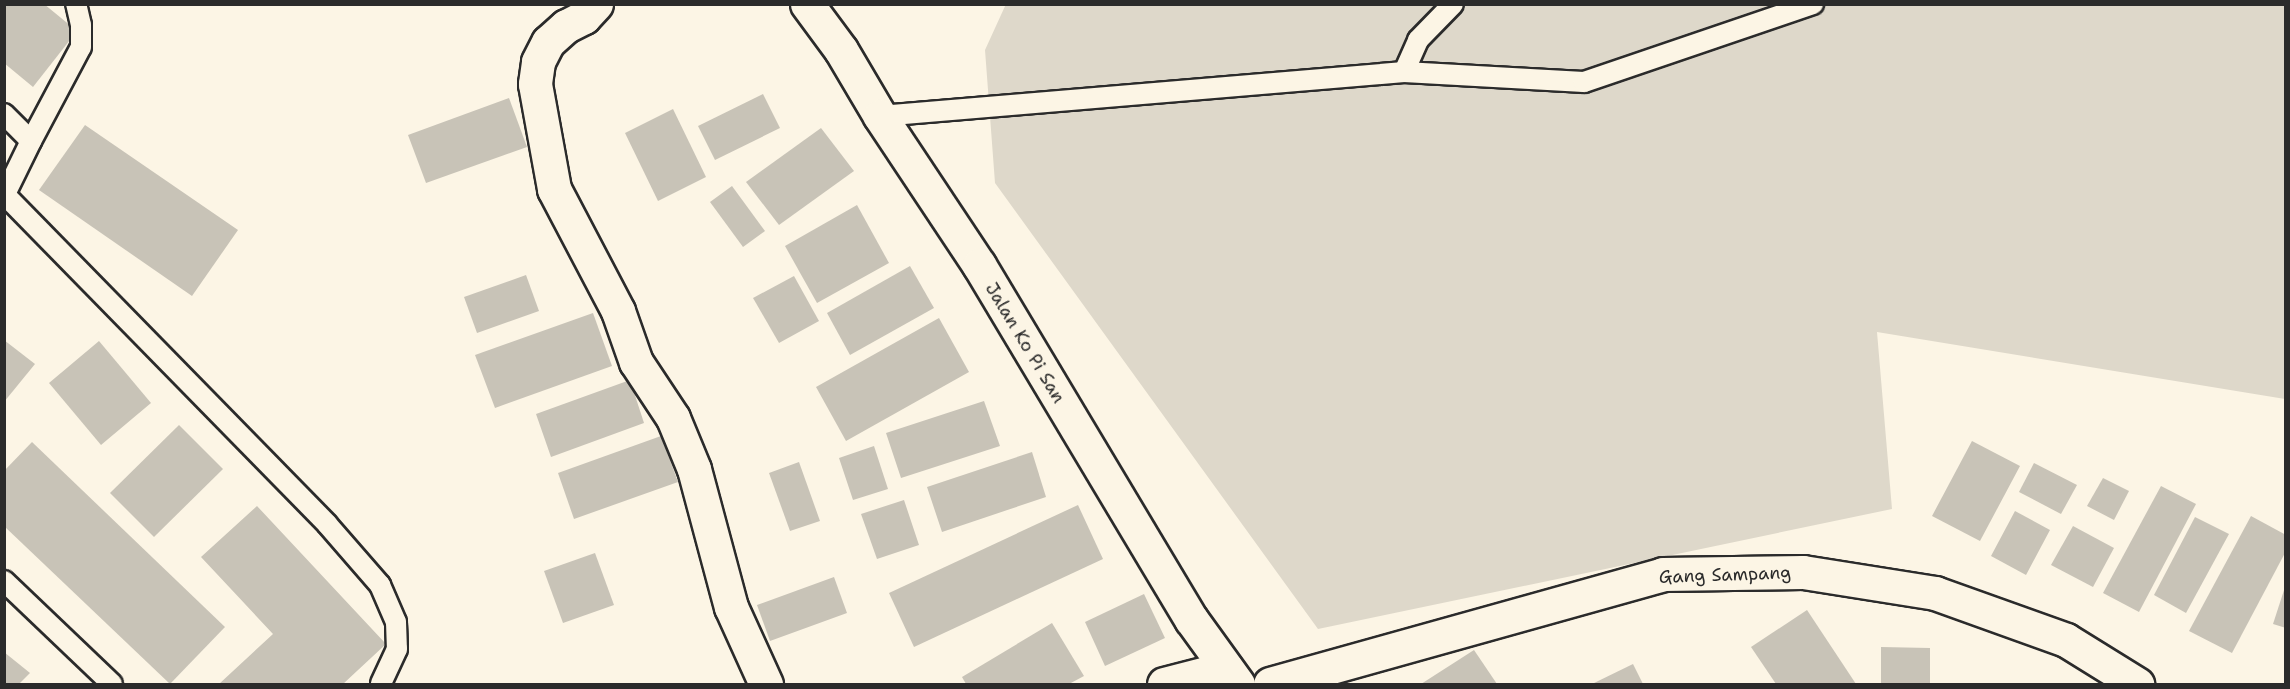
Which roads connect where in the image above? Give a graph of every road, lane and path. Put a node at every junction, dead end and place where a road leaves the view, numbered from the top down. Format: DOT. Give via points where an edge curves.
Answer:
graph roads {
  1 [pos="76,4"];
  2 [pos="596,4"];
  3 [pos="807,4"];
  4 [pos="1453,4"];
  5 [pos="1813,4"];
  6 [pos="1404,72"];
  7 [pos="4,114"];
  8 [pos="880,116"];
  9 [pos="31,141"];
  10 [pos="5,196"];
  11 [pos="4,581"];
  12 [pos="1232,676"];
  13 [pos="112,684"];
  14 [pos="381,684"];
  15 [pos="766,684"];
  16 [pos="1164,684"];
  17 [pos="1270,684"];
  18 [pos="2137,684"];
  1 -- 9 [label="lane" via="81,46"];
  2 -- 15 [label="street" via="548,42 538,62 535,84 554,189 618,311 636,362 673,418 694,469 730,607"];
  3 -- 8 [label="street, Jalan Ko Pi San" via="841,50"];
  4 -- 6 [label="lane" via="1418,40"];
  5 -- 6 [label="lane" via="1584,82"];
  6 -- 8 [label="lane"];
  7 -- 9 [label="lane"];
  8 -- 12 [label="street, Jalan Ko Pi San" via="979,265 1191,619"];
  9 -- 10 [label="lane"];
  10 -- 14 [label="lane" via="327,524 380,585 396,622 396,650"];
  11 -- 13 [label="lane"];
  12 -- 16 [label="street"];
  17 -- 18 [label="street, Gang Sampang" via="1663,574 1803,572 1935,593 2066,640"];
}
